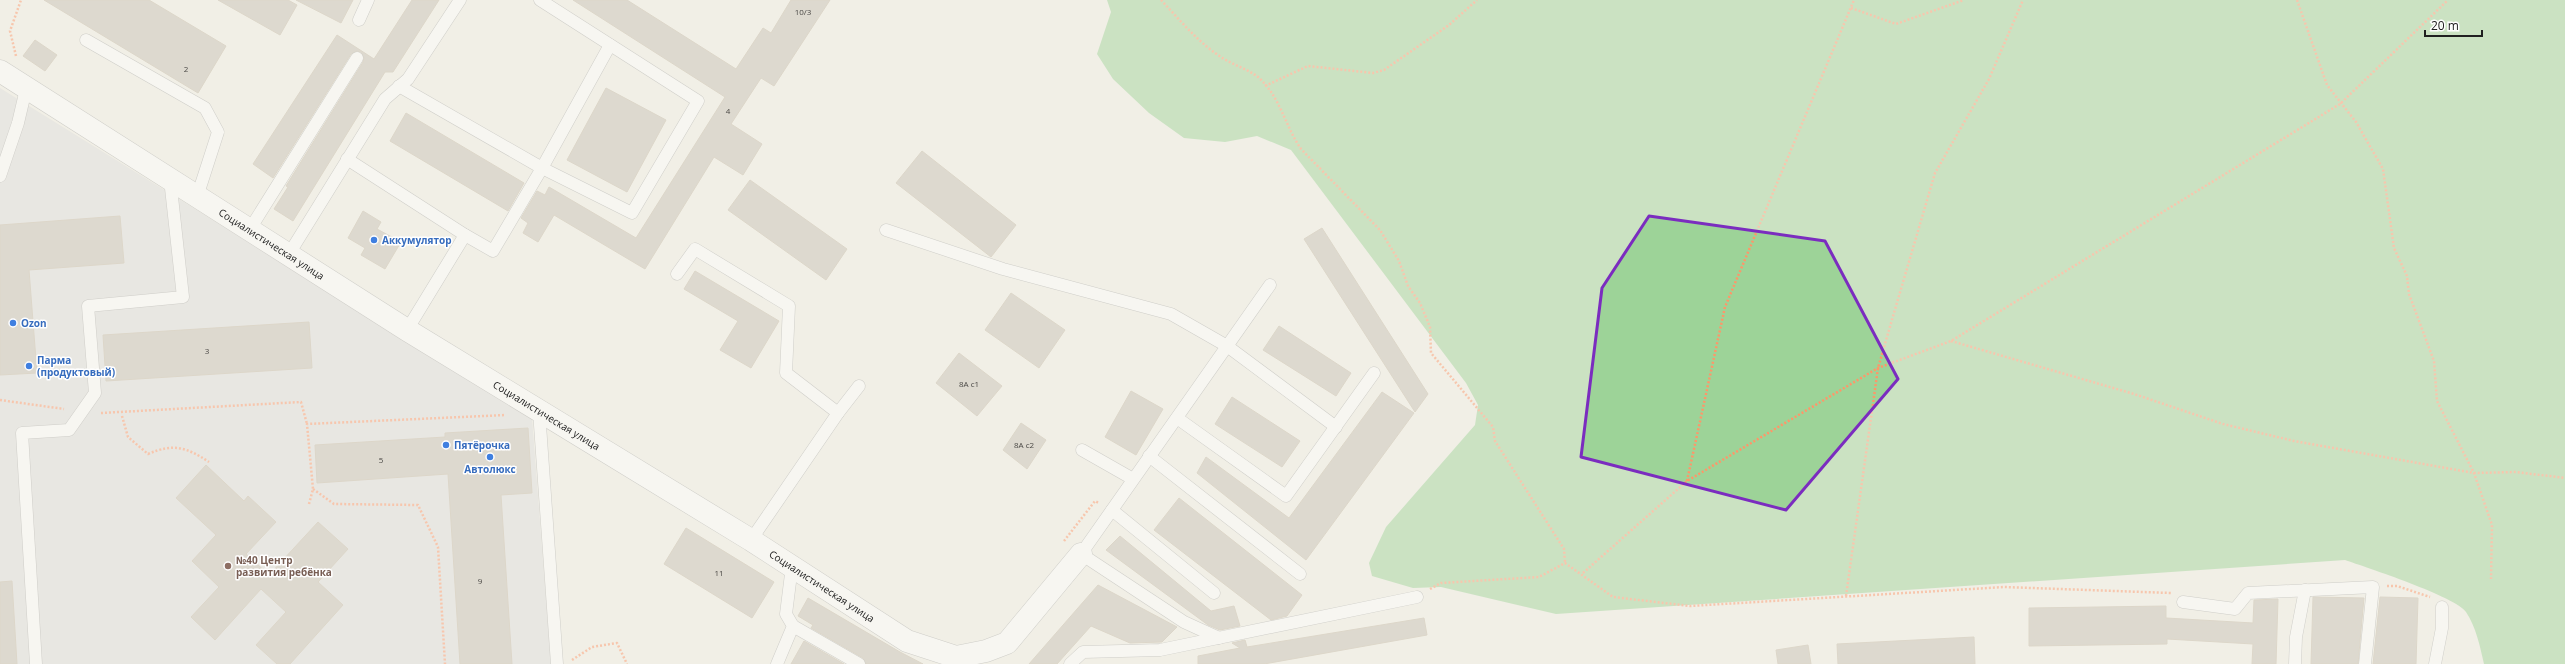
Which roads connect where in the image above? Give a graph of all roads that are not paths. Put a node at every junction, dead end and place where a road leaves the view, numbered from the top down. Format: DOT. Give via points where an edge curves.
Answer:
graph roads {
  1 [pos="368,0"];
  2 [pos="460,0"];
  3 [pos="540,0"];
  4 [pos="359,20"];
  5 [pos="86,40"];
  6 [pos="610,45"];
  7 [pos="357,58"];
  8 [pos="0,70"];
  9 [pos="399,86"];
  10 [pos="26,89"];
  11 [pos="347,160"];
  12 [pos="542,168"];
  13 [pos="0,176"];
  14 [pos="170,180"];
  15 [pos="197,197"];
  16 [pos="250,230"];
  17 [pos="886,230"];
  18 [pos="465,235"];
  19 [pos="289,254"];
  20 [pos="677,274"];
  21 [pos="1270,285"];
  22 [pos="407,330"];
  23 [pos="1227,346"];
  24 [pos="1374,373"];
  25 [pos="859,386"];
  26 [pos="539,412"];
  27 [pos="838,413"];
  28 [pos="1177,418"];
  29 [pos="1336,427"];
  30 [pos="1082,450"];
  31 [pos="1149,456"];
  32 [pos="1133,480"];
  33 [pos="1112,510"];
  34 [pos="751,540"];
  35 [pos="1081,554"];
  36 [pos="792,566"];
  37 [pos="1300,574"];
  38 [pos="2305,590"];
  39 [pos="1214,593"];
  40 [pos="1417,597"];
  41 [pos="2183,602"];
  42 [pos="2442,607"];
  43 [pos="793,626"];
  44 [pos="1219,638"];
  45 [pos="557,662"];
  46 [pos="36,664"];
  47 [pos="777,664"];
  48 [pos="860,664"];
  49 [pos="1070,664"];
  50 [pos="2295,664"];
  51 [pos="2365,664"];
  52 [pos="2435,664"];
  1 -- 4 [label="lane"];
  2 -- 9 [label="lane" via="408,79"];
  3 -- 6 [label="lane"];
  5 -- 15 [label="lane" via="205,108 218,132"];
  6 -- 12 [label="lane"];
  6 -- 12 [label="lane" via="698,101 632,213"];
  7 -- 16 [label="lane"];
  8 -- 10 [label="street, Социалистическая улица"];
  9 -- 11 [label="lane" via="385,99"];
  9 -- 12 [label="lane"];
  10 -- 13 [label="lane" via="18,123"];
  10 -- 14 [label="street, Социалистическая улица"];
  11 -- 18 [label="lane"];
  11 -- 19 [label="lane"];
  12 -- 18 [label="lane" via="493,251"];
  14 -- 15 [label="street, Социалистическая улица"];
  14 -- 46 [label="lane" via="183,297 88,306 95,393 69,430 22,434"];
  15 -- 16 [label="street, Социалистическая улица"];
  16 -- 19 [label="street, Социалистическая улица"];
  17 -- 23 [label="lane" via="1003,269 1170,314"];
  18 -- 22 [label="lane"];
  19 -- 22 [label="street, Социалистическая улица"];
  20 -- 27 [label="lane" via="695,249 789,306 786,373"];
  21 -- 23 [label="lane"];
  22 -- 26 [label="street, Социалистическая улица"];
  23 -- 28 [label="lane"];
  23 -- 29 [label="lane"];
  24 -- 29 [label="lane"];
  25 -- 27 [label="lane"];
  26 -- 34 [label="street, Социалистическая улица"];
  26 -- 45 [label="lane"];
  27 -- 34 [label="lane"];
  28 -- 29 [label="lane" via="1286,496"];
  28 -- 31 [label="lane"];
  30 -- 32 [label="lane"];
  31 -- 32 [label="lane"];
  31 -- 37 [label="lane"];
  32 -- 33 [label="lane"];
  33 -- 35 [label="lane"];
  33 -- 39 [label="lane"];
  34 -- 36 [label="street, Социалистическая улица"];
  35 -- 36 [label="street, Социалистическая улица" via="1007,643 986,651 956,657 907,641"];
  35 -- 44 [label="lane" via="1184,622"];
  36 -- 43 [label="lane" via="786,614"];
  38 -- 41 [label="lane" via="2248,593 2235,609"];
  38 -- 50 [label="lane" via="2296,637"];
  38 -- 51 [label="lane" via="2373,587"];
  40 -- 44 [label="lane"];
  42 -- 52 [label="lane" via="2442,628"];
  43 -- 47 [label="lane"];
  43 -- 48 [label="lane"];
  44 -- 49 [label="lane" via="1160,650 1083,652"];
}
